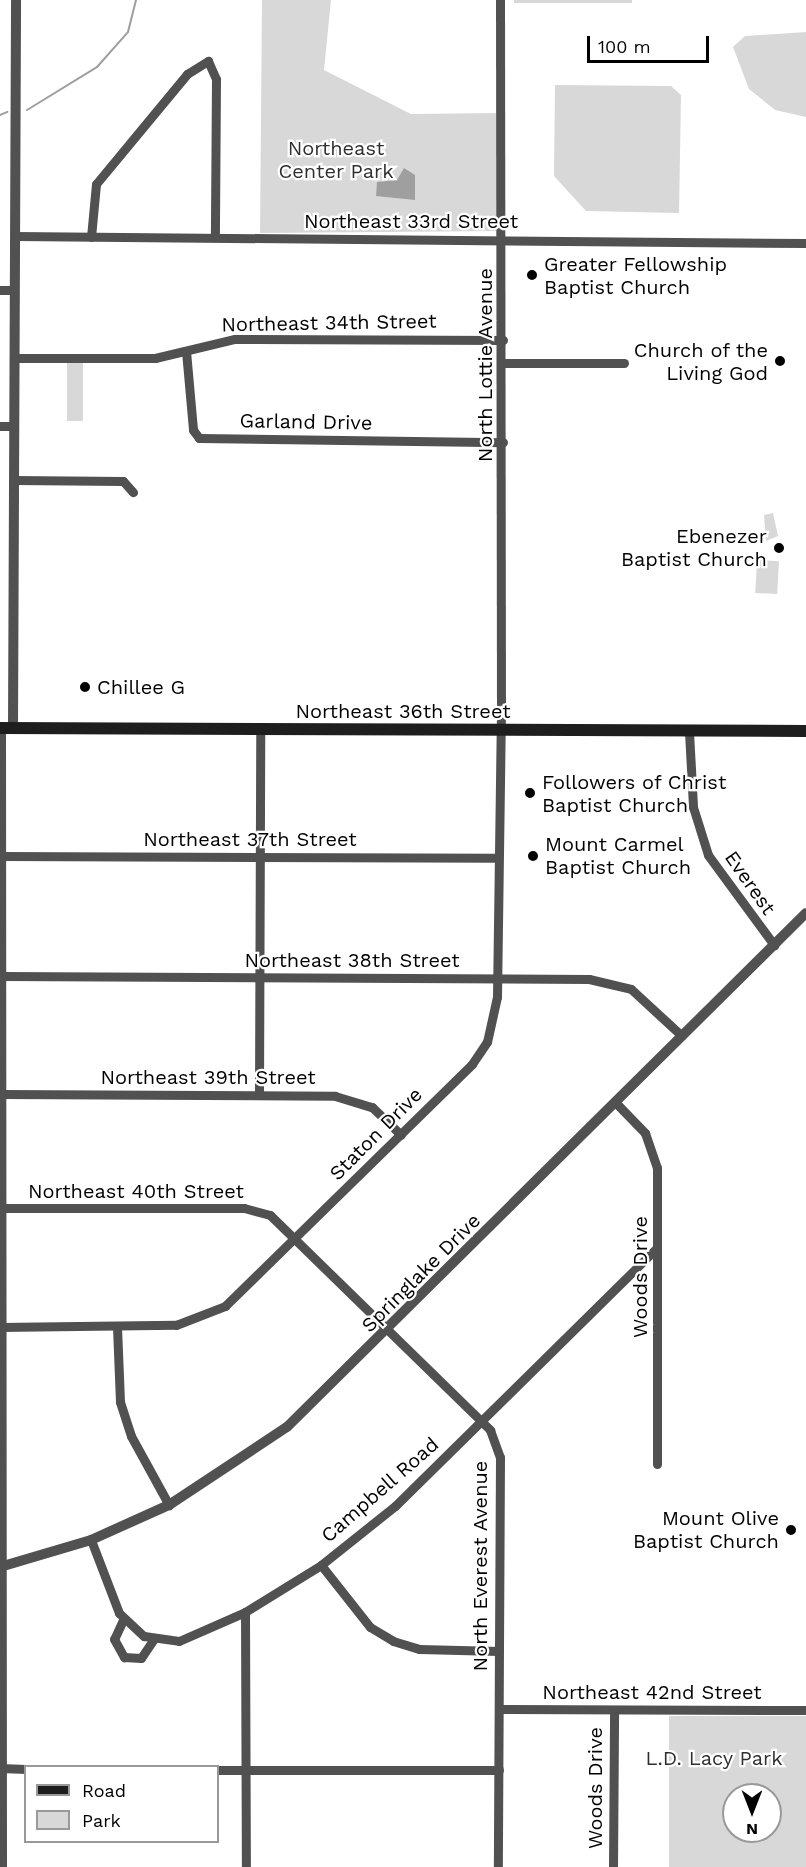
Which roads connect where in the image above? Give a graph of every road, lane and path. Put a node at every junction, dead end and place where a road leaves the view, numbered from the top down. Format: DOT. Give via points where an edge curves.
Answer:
graph roads {
  1 [pos="16,0"];
  2 [pos="500,0"];
  3 [pos="15,237"];
  4 [pos="92,237"];
  5 [pos="215,237"];
  6 [pos="504,240"];
  7 [pos="806,243"];
  8 [pos="0,290"];
  9 [pos="15,290"];
  10 [pos="503,340"];
  11 [pos="186,351"];
  12 [pos="14,358"];
  13 [pos="503,363"];
  14 [pos="624,363"];
  15 [pos="0,426"];
  16 [pos="14,426"];
  17 [pos="503,442"];
  18 [pos="14,480"];
  19 [pos="133,492"];
  20 [pos="5,728"];
  21 [pos="260,729"];
  22 [pos="500,730"];
  23 [pos="806,731"];
  24 [pos="688,732"];
  25 [pos="1,856"];
  26 [pos="259,857"];
  27 [pos="498,858"];
  28 [pos="806,913"];
  29 [pos="774,945"];
  30 [pos="1,976"];
  31 [pos="259,977"];
  32 [pos="498,979"];
  33 [pos="682,1036"];
  34 [pos="1,1038"];
  35 [pos="1,1094"];
  36 [pos="259,1095"];
  37 [pos="616,1103"];
  38 [pos="401,1135"];
  39 [pos="2,1208"];
  40 [pos="297,1238"];
  41 [pos="657,1248"];
  42 [pos="1,1327"];
  43 [pos="117,1327"];
  44 [pos="390,1329"];
  45 [pos="482,1422"];
  46 [pos="657,1464"];
  47 [pos="169,1505"];
  48 [pos="91,1540"];
  49 [pos="321,1565"];
  50 [pos="1,1567"];
  51 [pos="245,1612"];
  52 [pos="123,1620"];
  53 [pos="153,1640"];
  54 [pos="499,1652"];
  55 [pos="499,1709"];
  56 [pos="614,1710"];
  57 [pos="806,1710"];
  58 [pos="1,1768"];
  59 [pos="24,1770"];
  60 [pos="219,1770"];
  61 [pos="245,1770"];
  62 [pos="499,1770"];
  63 [pos="2,1867"];
  64 [pos="246,1867"];
  65 [pos="498,1867"];
  66 [pos="613,1867"];
  1 -- 3 [label="street"];
  2 -- 6 [label="street, North Lottie Avenue"];
  3 -- 4 [label="street, Northeast 33rd Street"];
  3 -- 9 [label="street"];
  4 -- 5 [label="street, Northeast 33rd Street"];
  4 -- 5 [label="street" via="96,184 187,74 208,61 216,79"];
  5 -- 6 [label="street, Northeast 33rd Street"];
  6 -- 7 [label="street, Northeast 33rd Street"];
  6 -- 10 [label="street, North Lottie Avenue"];
  8 -- 9 [label="street"];
  9 -- 12 [label="street"];
  10 -- 11 [label="street, Northeast 34th Street" via="235,339"];
  10 -- 13 [label="street, North Lottie Avenue"];
  11 -- 12 [label="street, Northeast 34th Street" via="137,359"];
  11 -- 17 [label="street, Garland Drive" via="193,430 199,438"];
  12 -- 16 [label="street"];
  13 -- 14 [label="street"];
  13 -- 17 [label="street, North Lottie Avenue"];
  15 -- 16 [label="street"];
  16 -- 18 [label="street"];
  17 -- 22 [label="street, North Lottie Avenue"];
  18 -- 19 [label="street" via="123,481"];
  18 -- 20 [label="street"];
  20 -- 21 [label="main road, Northeast 36th Street"];
  20 -- 25 [label="street"];
  21 -- 22 [label="main road, Northeast 36th Street"];
  21 -- 26 [label="street"];
  22 -- 24 [label="main road, Northeast 36th Street"];
  22 -- 27 [label="street, Staton Drive"];
  23 -- 24 [label="main road, Northeast 36th Street"];
  24 -- 29 [label="street, Everest" via="693,807 708,855"];
  25 -- 26 [label="street, Northeast 37th Street"];
  25 -- 30 [label="street"];
  26 -- 27 [label="street, Northeast 37th Street"];
  26 -- 31 [label="street"];
  27 -- 32 [label="street, Staton Drive"];
  28 -- 29 [label="street, Springlake Drive"];
  29 -- 33 [label="street, Springlake Drive"];
  30 -- 31 [label="street, Northeast 38th Street"];
  30 -- 34 [label="street"];
  31 -- 32 [label="street, Northeast 38th Street"];
  31 -- 36 [label="street"];
  32 -- 33 [label="street, Northeast 38th Street" via="611,981 648,1000"];
  32 -- 38 [label="street, Staton Drive" via="494,1022 482,1051"];
  33 -- 37 [label="street, Springlake Drive"];
  34 -- 35 [label="street"];
  35 -- 36 [label="street, Northeast 39th Street"];
  35 -- 39 [label="street"];
  36 -- 38 [label="street, Northeast 39th Street" via="354,1099 372,1107"];
  37 -- 41 [label="street, Woods Drive" via="645,1133 655,1158"];
  37 -- 44 [label="street, Springlake Drive"];
  38 -- 40 [label="street, Staton Drive"];
  39 -- 40 [label="street, Northeast 40th Street" via="244,1208 270,1215"];
  39 -- 42 [label="street"];
  40 -- 43 [label="street, Staton Drive" via="215,1312 176,1325"];
  40 -- 44 [label="street, North Everest Avenue"];
  41 -- 45 [label="street, Campbell Road"];
  41 -- 46 [label="street, Woods Drive"];
  42 -- 43 [label="street, Staton Drive"];
  42 -- 50 [label="street"];
  43 -- 47 [label="street" via="123,1410"];
  44 -- 45 [label="street, North Everest Avenue"];
  44 -- 47 [label="street, Springlake Drive" via="287,1427"];
  45 -- 49 [label="street, Campbell Road" via="395,1506"];
  45 -- 54 [label="street, North Everest Avenue" via="495,1439 500,1457"];
  47 -- 48 [label="street, Springlake Drive"];
  48 -- 50 [label="street, Springlake Drive"];
  48 -- 52 [label="street"];
  49 -- 51 [label="street, Campbell Road"];
  49 -- 54 [label="street" via="370,1628 393,1641 419,1649"];
  50 -- 58 [label="street"];
  51 -- 53 [label="street, Campbell Road" via="195,1637"];
  51 -- 61 [label="street"];
  52 -- 53 [label="street"];
  52 -- 53 [label="street" via="114,1640 124,1657 141,1658"];
  54 -- 55 [label="street, North Everest Avenue"];
  55 -- 56 [label="street, Northeast 42nd Street"];
  55 -- 62 [label="street, North Everest Avenue"];
  56 -- 57 [label="street, Northeast 42nd Street"];
  56 -- 66 [label="street, Woods Drive"];
  58 -- 59 [label="street"];
  58 -- 63 [label="street"];
  60 -- 61 [label="street"];
  61 -- 62 [label="street"];
  61 -- 64 [label="street"];
  62 -- 65 [label="street, North Everest Avenue"];
}
